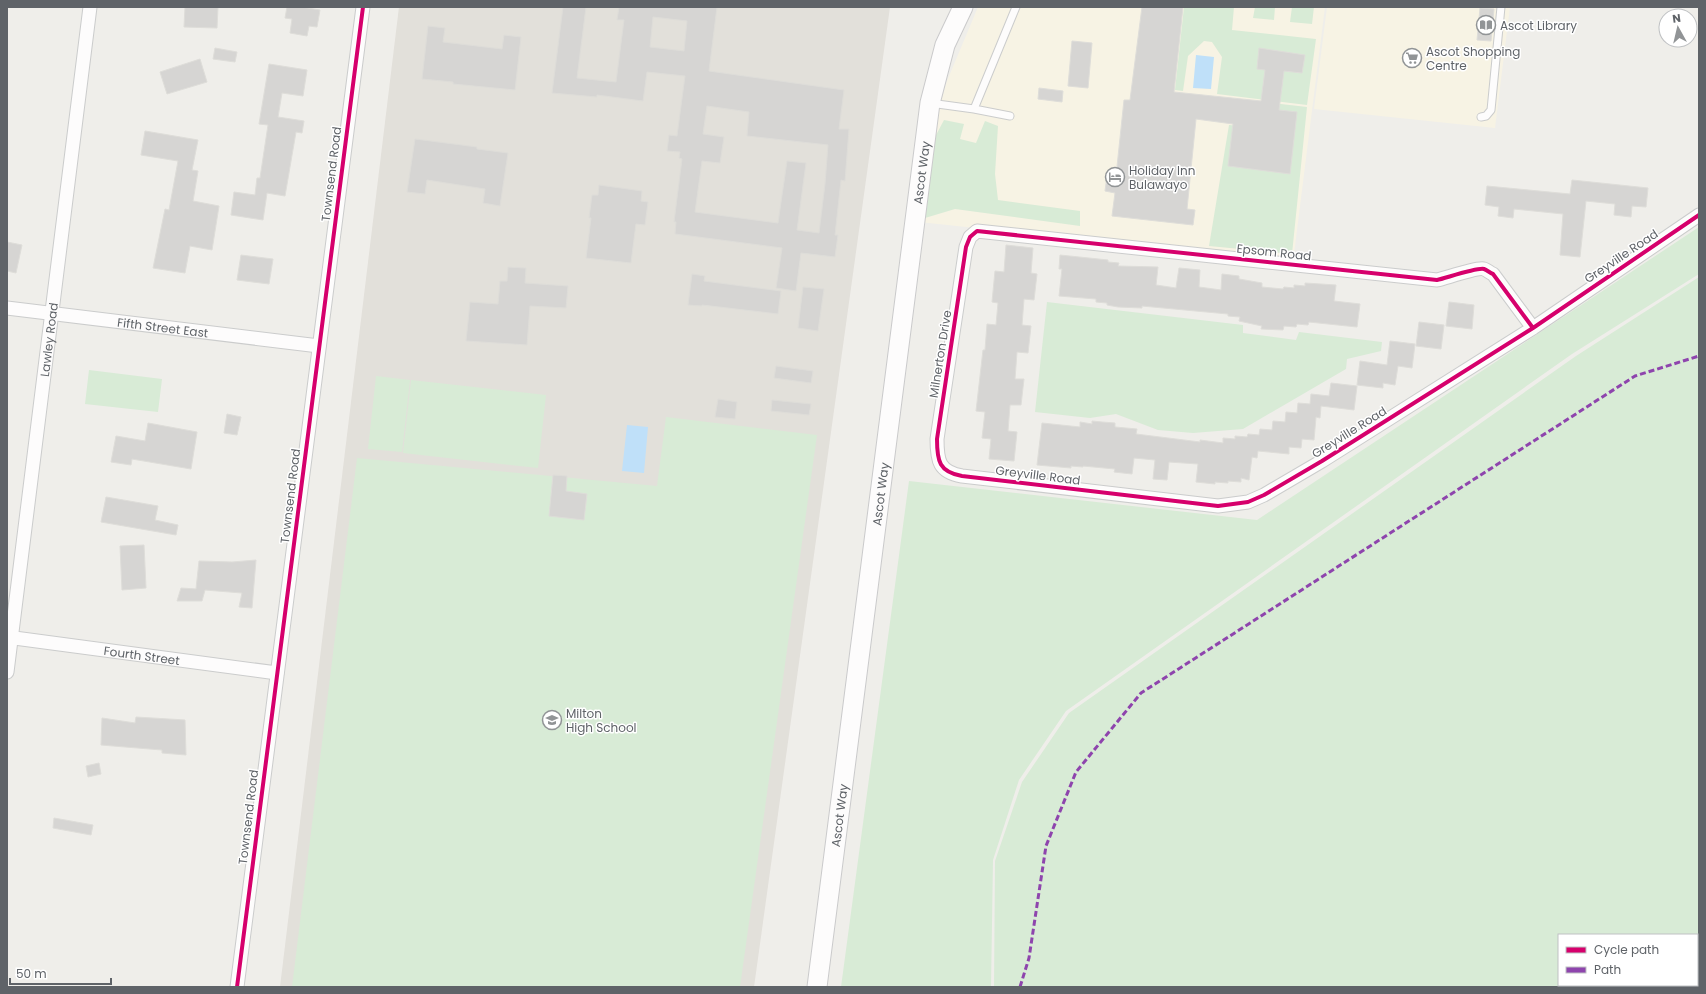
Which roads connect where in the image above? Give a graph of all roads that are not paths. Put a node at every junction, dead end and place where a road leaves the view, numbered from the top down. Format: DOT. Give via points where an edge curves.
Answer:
graph roads {
  1 [pos="90,7"];
  2 [pos="363,7"];
  3 [pos="963,7"];
  4 [pos="1016,7"];
  5 [pos="1500,7"];
  6 [pos="930,103"];
  7 [pos="974,109"];
  8 [pos="1010,116"];
  9 [pos="1481,117"];
  10 [pos="1699,215"];
  11 [pos="983,230"];
  12 [pos="7,308"];
  13 [pos="52,313"];
  14 [pos="1533,328"];
  15 [pos="319,346"];
  16 [pos="962,476"];
  17 [pos="9,637"];
  18 [pos="7,672"];
  19 [pos="277,673"];
  20 [pos="237,987"];
  21 [pos="817,987"];
  1 -- 13 [label="street, Lawley Road"];
  2 -- 15 [label="street, Townsend Road"];
  3 -- 6 [label="main road, Ascot Way" via="945,45"];
  4 -- 7 [label="lane"];
  5 -- 9 [label="lane" via="1491,110 1486,116"];
  6 -- 7 [label="lane"];
  6 -- 21 [label="main road, Ascot Way"];
  7 -- 8 [label="lane"];
  10 -- 14 [label="street, Greyville Road"];
  11 -- 14 [label="street, Epsom Road" via="1437,280 1476,268 1484,269 1492,274"];
  11 -- 16 [label="street, Milnerton Drive" via="970,237 966,247 937,440 940,463 953,475"];
  12 -- 13 [label="street, Fifth Street East"];
  13 -- 15 [label="street, Fifth Street East"];
  13 -- 17 [label="street, Lawley Road"];
  14 -- 16 [label="street, Greyville Road" via="1322,461 1248,502 1218,506"];
  15 -- 19 [label="street, Townsend Road"];
  17 -- 18 [label="street, Lawley Road"];
  17 -- 19 [label="street, Fourth Street"];
  19 -- 20 [label="street, Townsend Road"];
}
